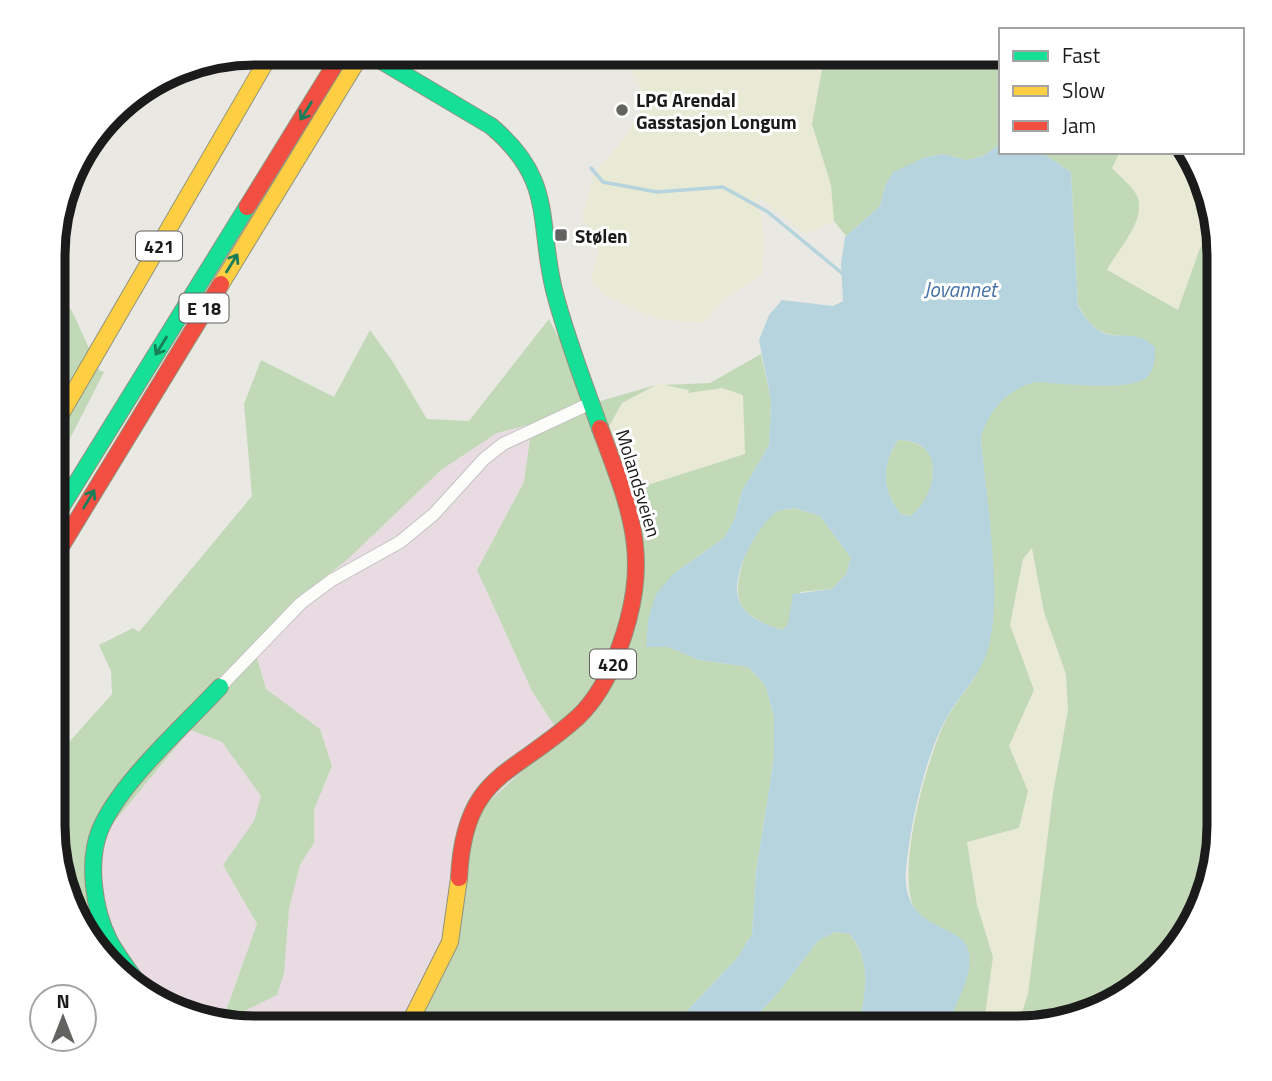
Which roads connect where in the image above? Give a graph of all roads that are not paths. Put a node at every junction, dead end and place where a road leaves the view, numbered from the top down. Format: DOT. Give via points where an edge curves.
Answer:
graph roads {
  1 [pos="253,65"];
  2 [pos="263,65"];
  3 [pos="334,65"];
  4 [pos="356,65"];
  5 [pos="380,65"];
  6 [pos="65,393"];
  7 [pos="591,403"];
  8 [pos="65,407"];
  9 [pos="65,501"];
  10 [pos="65,540"];
  11 [pos="220,687"];
  12 [pos="126,966"];
  13 [pos="413,1016"];
  1 -- 6 [label="main road, 421"];
  2 -- 8 [label="main road, 421"];
  3 -- 9 [label="main road, E 18, one-way"];
  10 -- 4 [label="main road, E 18, one-way"];
  5 -- 7 [label="main road, Molandsveien / 420" via="496,129 527,163 542,198 554,286"];
  7 -- 11 [label="street" via="494,452 400,542 301,603"];
  7 -- 13 [label="main road, Molandsveien / 420" via="637,540 637,577 622,638 604,685 586,712 494,781 473,807 463,836 450,943"];
  11 -- 12 [label="main road" via="118,797 99,832 94,873 97,906 108,940"];
}
